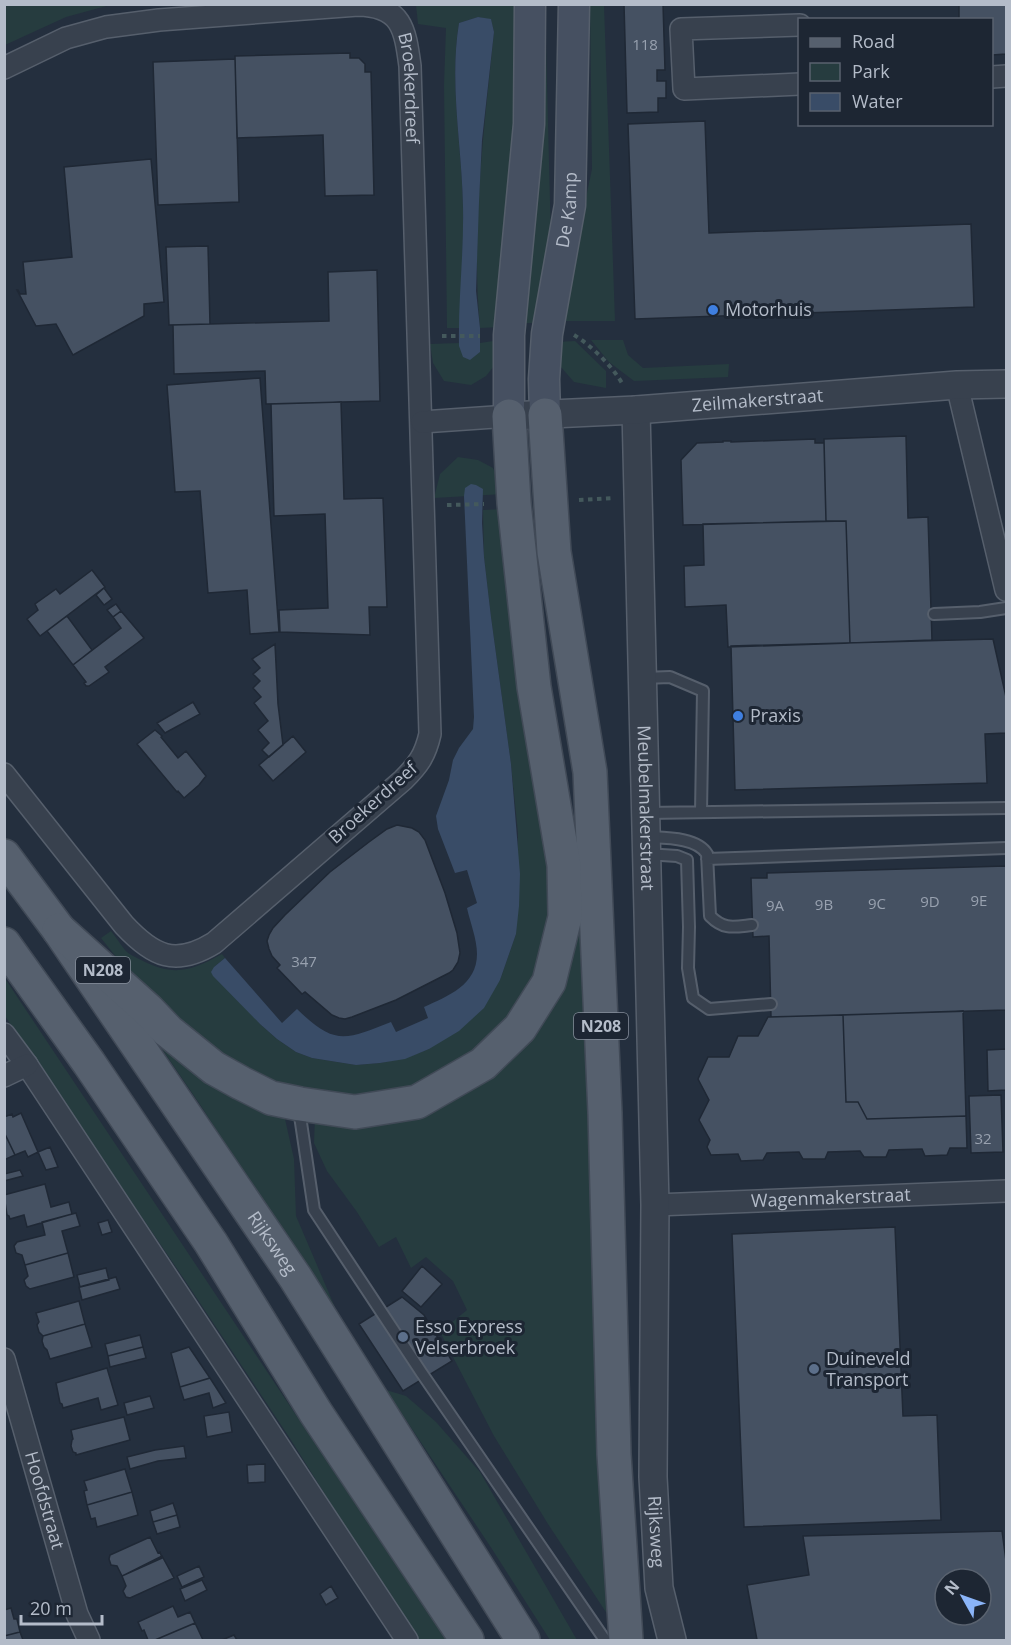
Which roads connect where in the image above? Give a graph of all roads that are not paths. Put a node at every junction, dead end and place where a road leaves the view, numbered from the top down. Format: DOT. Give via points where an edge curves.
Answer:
graph roads {
  1 [pos="530,4"];
  2 [pos="574,4"];
  3 [pos="798,25"];
  4 [pos="4,68"];
  5 [pos="798,84"];
  6 [pos="1006,384"];
  7 [pos="957,386"];
  8 [pos="636,410"];
  9 [pos="545,415"];
  10 [pos="509,416"];
  11 [pos="422,422"];
  12 [pos="1006,590"];
  13 [pos="1006,608"];
  14 [pos="934,615"];
  15 [pos="642,678"];
  16 [pos="4,774"];
  17 [pos="1006,808"];
  18 [pos="700,812"];
  19 [pos="645,834"];
  20 [pos="1006,848"];
  21 [pos="4,856"];
  22 [pos="707,859"];
  23 [pos="752,925"];
  24 [pos="59,930"];
  25 [pos="4,944"];
  26 [pos="771,1005"];
  27 [pos="4,1034"];
  28 [pos="27,1065"];
  29 [pos="4,1076"];
  30 [pos="300,1104"];
  31 [pos="1006,1191"];
  32 [pos="655,1205"];
  33 [pos="4,1359"];
  34 [pos="89,1641"];
  35 [pos="407,1641"];
  36 [pos="467,1641"];
  37 [pos="523,1641"];
  38 [pos="605,1641"];
  39 [pos="626,1641"];
  40 [pos="672,1641"];
  1 -- 10 [label="main road" via="529,124 509,335"];
  2 -- 9 [label="main road, De Kamp" via="570,206 547,334"];
  3 -- 5 [label="street" via="681,29 684,89"];
  4 -- 11 [label="street, Broekerdreef" via="66,38 106,27 358,5 386,9 402,28 410,66"];
  6 -- 7 [label="street, Zeilmakerstraat"];
  7 -- 8 [label="street, Zeilmakerstraat"];
  7 -- 12 [label="street"];
  8 -- 9 [label="street, Zeilmakerstraat"];
  8 -- 15 [label="street, Meubelmakerstraat"];
  9 -- 10 [label="street, Zeilmakerstraat"];
  9 -- 39 [label="main road, N208" via="554,552 590,772 614,1454"];
  10 -- 11 [label="street"];
  10 -- 30 [label="main road, N208" via="534,687 564,865 565,916 549,982 520,1028 483,1064 417,1102 355,1112"];
  11 -- 16 [label="street, Broekerdreef" via="430,718 426,752 403,780 213,943 184,956 169,956 154,952 140,941"];
  13 -- 14 [label="lane"];
  15 -- 18 [label="lane" via="670,677 703,692"];
  15 -- 19 [label="street, Meubelmakerstraat"];
  17 -- 18 [label="lane"];
  18 -- 19 [label="lane"];
  19 -- 22 [label="lane" via="703,848"];
  19 -- 26 [label="lane" via="687,860 688,968 693,998 709,1009"];
  19 -- 32 [label="street, Meubelmakerstraat"];
  20 -- 22 [label="lane"];
  21 -- 24 [label="main road, Rijksweg / N208"];
  22 -- 23 [label="lane" via="710,916 719,925"];
  24 -- 30 [label="main road, N208" via="214,1068 272,1098"];
  24 -- 37 [label="main road, Rijksweg / N208" via="296,1277"];
  25 -- 36 [label="main road" via="211,1243 316,1413"];
  27 -- 28 [label="street"];
  28 -- 29 [label="street"];
  28 -- 35 [label="street"];
  30 -- 38 [label="lane" via="314,1210"];
  31 -- 32 [label="street, Wagenmakerstraat"];
  32 -- 40 [label="street, Rijksweg" via="653,1476 659,1588"];
  33 -- 34 [label="street, Hoofdstraat" via="77,1614"];
}
